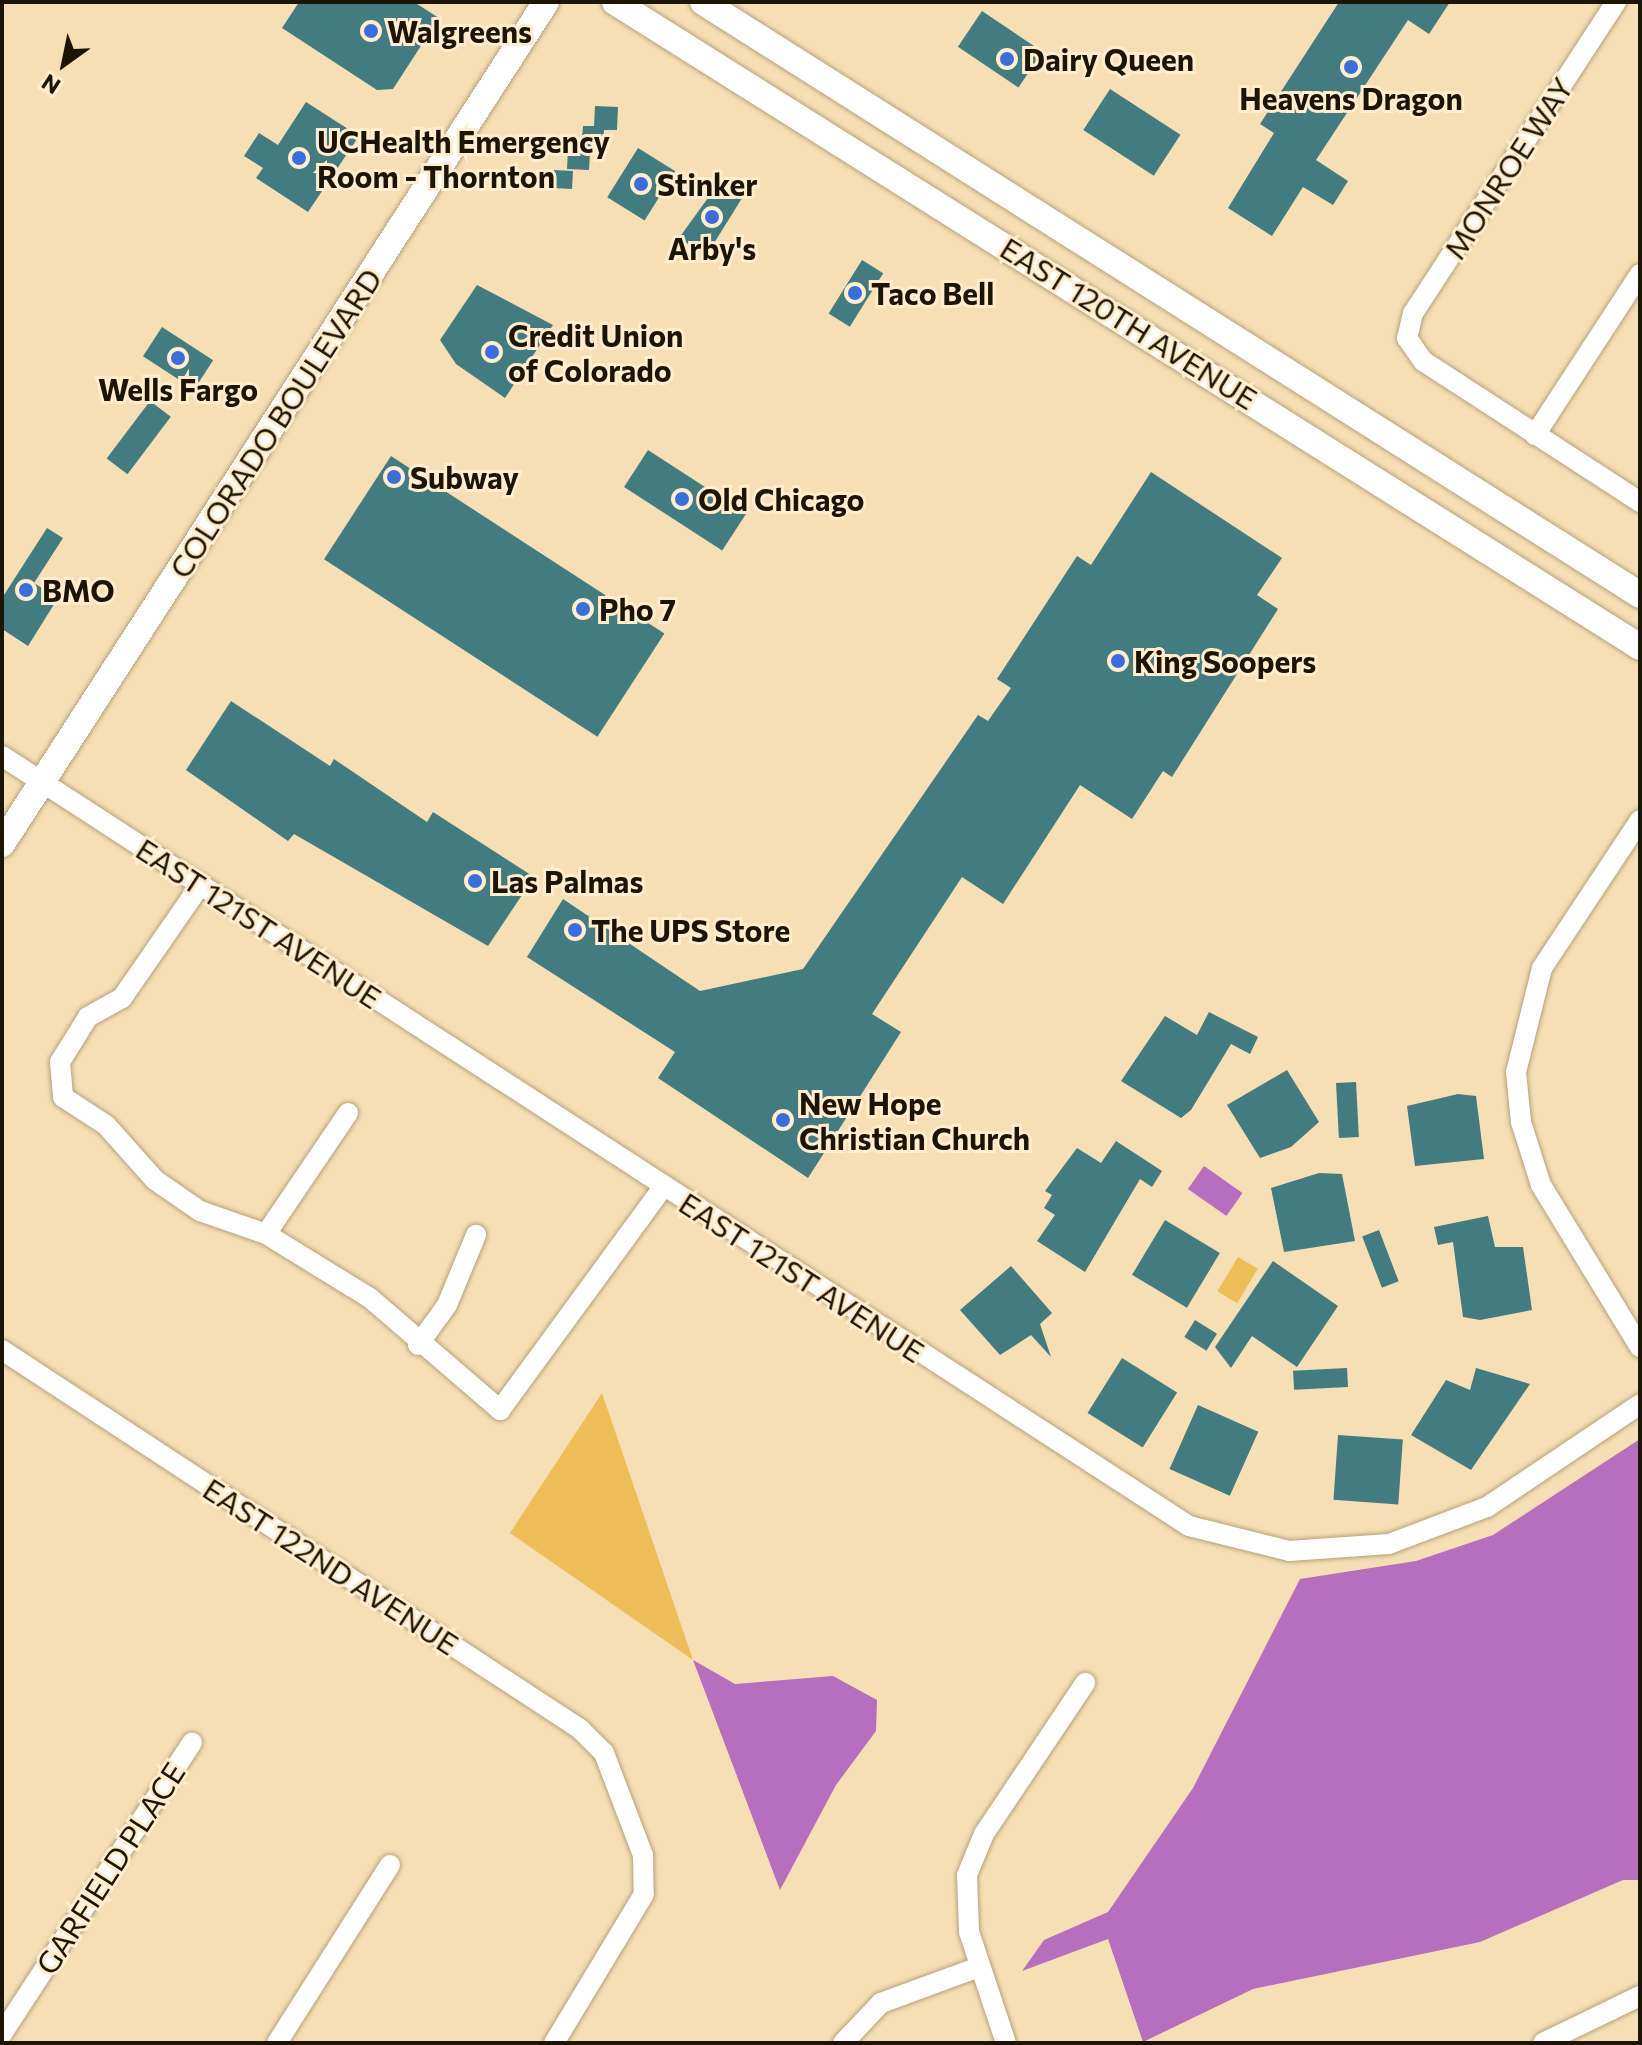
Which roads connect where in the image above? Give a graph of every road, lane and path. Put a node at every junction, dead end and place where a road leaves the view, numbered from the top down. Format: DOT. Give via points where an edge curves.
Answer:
graph roads {
  1 [pos="546,2"];
  2 [pos="615,2"];
  3 [pos="703,2"];
  4 [pos="1616,2"];
  5 [pos="1640,274"];
  6 [pos="1535,435"];
  7 [pos="1640,502"];
  8 [pos="1640,595"];
  9 [pos="1640,647"];
  10 [pos="2,756"];
  11 [pos="42,782"];
  12 [pos="1640,820"];
  13 [pos="2,844"];
  14 [pos="201,884"];
  15 [pos="348,1113"];
  16 [pos="664,1186"];
  17 [pos="266,1234"];
  18 [pos="476,1235"];
  19 [pos="418,1345"];
  20 [pos="1640,1347"];
  21 [pos="2,1350"];
  22 [pos="1640,1404"];
  23 [pos="1085,1683"];
  24 [pos="192,1742"];
  25 [pos="390,1865"];
  26 [pos="979,1967"];
  27 [pos="1640,1996"];
  28 [pos="2,2034"];
  29 [pos="277,2043"];
  30 [pos="554,2043"];
  31 [pos="843,2043"];
  32 [pos="1006,2043"];
  33 [pos="1543,2043"];
  1 -- 11 [label="main road, COLORADO BOULEVARD"];
  2 -- 9 [label="main road, EAST 120TH AVENUE"];
  3 -- 8 [label="main road, EAST 120TH AVENUE"];
  4 -- 6 [label="street, MONROE WAY" via="1413,313 1407,338 1423,361"];
  5 -- 6 [label="street"];
  6 -- 7 [label="street"];
  10 -- 11 [label="street, EAST 121ST AVENUE"];
  11 -- 13 [label="main road, COLORADO BOULEVARD"];
  11 -- 14 [label="street, EAST 121ST AVENUE"];
  12 -- 20 [label="street" via="1542,968 1516,1072 1521,1122 1541,1185"];
  14 -- 16 [label="street, EAST 121ST AVENUE"];
  14 -- 17 [label="street" via="122,998 88,1017 60,1062 63,1097 106,1125 155,1180 200,1211"];
  15 -- 17 [label="street"];
  16 -- 19 [label="street" via="500,1410"];
  16 -- 22 [label="street, EAST 121ST AVENUE" via="1132,1495 1189,1526 1260,1548 1365,1549 1431,1533 1487,1507"];
  17 -- 19 [label="street" via="370,1298"];
  18 -- 19 [label="street" via="447,1305"];
  21 -- 30 [label="street, EAST 122ND AVENUE" via="580,1729 604,1753 643,1855 644,1894"];
  23 -- 26 [label="street" via="973,1852 966,1913"];
  24 -- 28 [label="street, GARFIELD PLACE"];
  25 -- 29 [label="street"];
  26 -- 31 [label="street" via="881,2003"];
  26 -- 32 [label="street"];
  27 -- 33 [label="street"];
}
